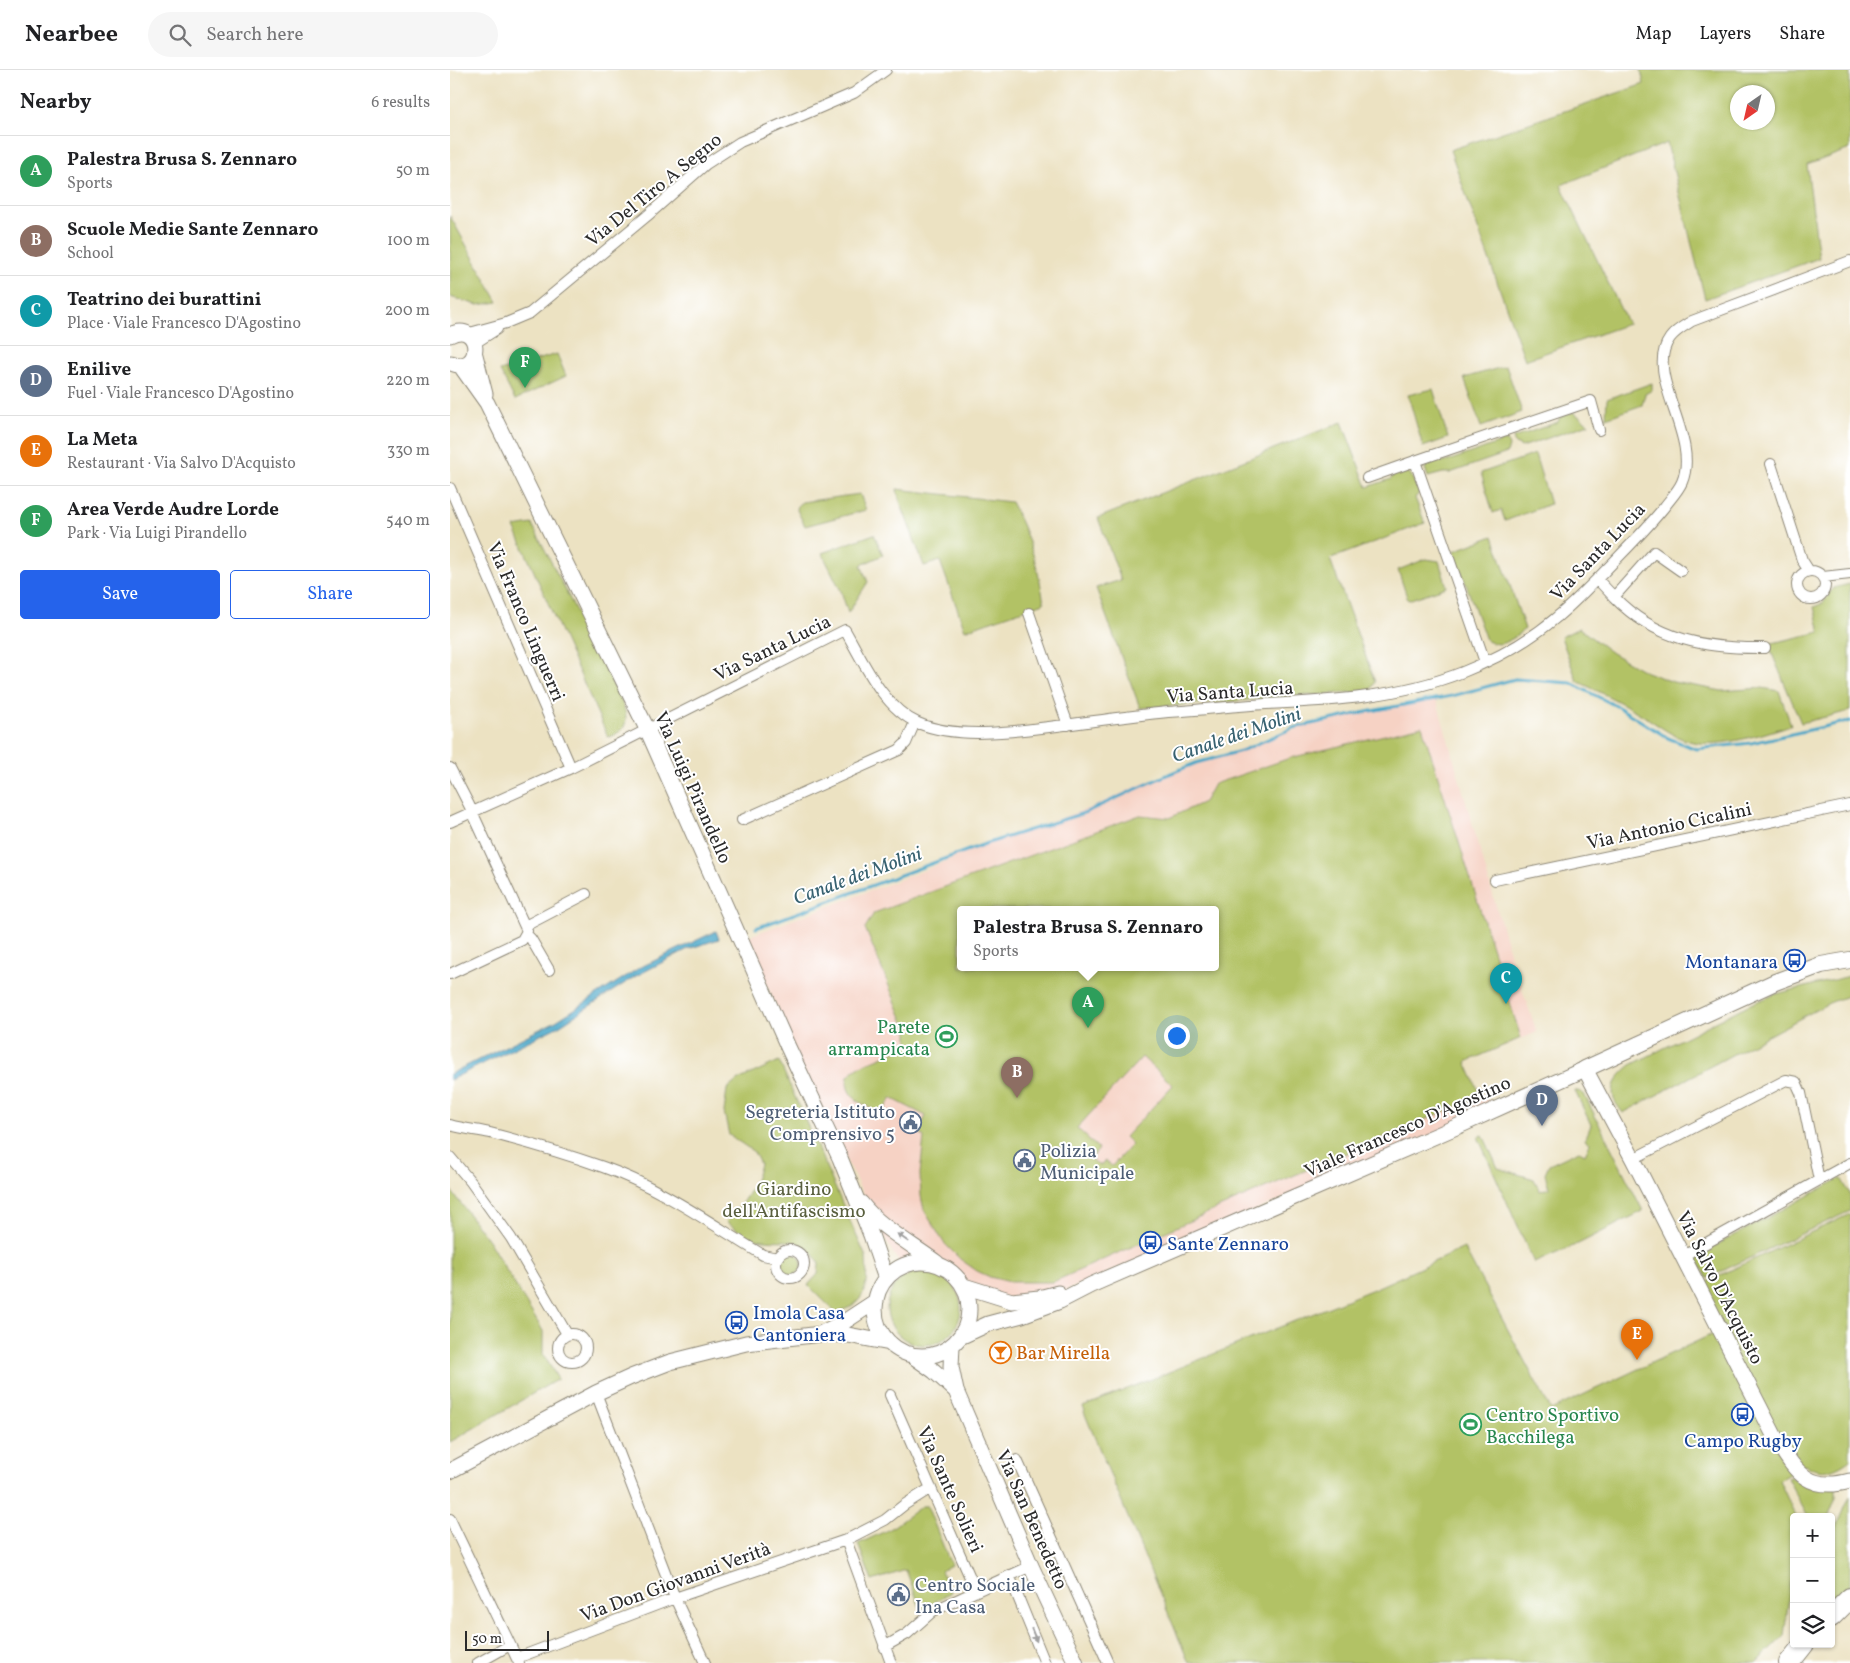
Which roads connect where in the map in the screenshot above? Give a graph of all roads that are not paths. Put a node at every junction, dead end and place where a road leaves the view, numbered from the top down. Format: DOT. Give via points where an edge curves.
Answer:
graph roads {
  1 [pos="886,70"];
  2 [pos="1850,261"];
  3 [pos="462,337"];
  4 [pos="453,363"];
  5 [pos="487,403"];
  6 [pos="1599,430"];
  7 [pos="1415,461"];
  8 [pos="1772,464"];
  9 [pos="1367,478"];
  10 [pos="450,488"];
  11 [pos="1681,571"];
  12 [pos="1805,572"];
  13 [pos="1848,574"];
  14 [pos="1597,579"];
  15 [pos="1824,582"];
  16 [pos="1614,597"];
  17 [pos="1029,613"];
  18 [pos="1765,648"];
  19 [pos="1485,662"];
  20 [pos="915,722"];
  21 [pos="1068,725"];
  22 [pos="647,729"];
  23 [pos="450,768"];
  24 [pos="571,768"];
  25 [pos="1850,804"];
  26 [pos="472,813"];
  27 [pos="742,820"];
  28 [pos="450,822"];
  29 [pos="1495,880"];
  30 [pos="586,894"];
  31 [pos="526,930"];
  32 [pos="1850,960"];
  33 [pos="549,970"];
  34 [pos="450,974"];
  35 [pos="1585,1069"];
  36 [pos="453,1129"];
  37 [pos="450,1157"];
  38 [pos="1634,1159"];
  39 [pos="1850,1163"];
  40 [pos="1819,1180"];
  41 [pos="854,1192"];
  42 [pos="1682,1256"];
  43 [pos="777,1258"];
  44 [pos="942,1266"];
  45 [pos="886,1279"];
  46 [pos="1091,1285"];
  47 [pos="964,1286"];
  48 [pos="876,1301"];
  49 [pos="1012,1301"];
  50 [pos="1022,1315"];
  51 [pos="567,1334"];
  52 [pos="821,1334"];
  53 [pos="956,1341"];
  54 [pos="890,1342"];
  55 [pos="910,1354"];
  56 [pos="956,1391"];
  57 [pos="596,1393"];
  58 [pos="890,1395"];
  59 [pos="1017,1460"];
  60 [pos="450,1471"];
  61 [pos="1850,1480"];
  62 [pos="931,1488"];
  63 [pos="450,1519"];
  64 [pos="846,1540"];
  65 [pos="1031,1566"];
  66 [pos="1009,1576"];
  67 [pos="976,1591"];
  68 [pos="675,1598"];
  69 [pos="1850,1598"];
  70 [pos="1835,1613"];
  71 [pos="510,1645"];
  72 [pos="884,1647"];
  73 [pos="1801,1648"];
  74 [pos="518,1661"];
  75 [pos="478,1663"];
  76 [pos="705,1663"];
  77 [pos="891,1663"];
  78 [pos="1045,1663"];
  79 [pos="1076,1663"];
  80 [pos="1108,1663"];
  81 [pos="1789,1663"];
  1 -- 3 [label="street, Via Del Tiro A Segno" via="854,93 740,142 706,164 530,313"];
  2 -- 14 [label="street, Via Santa Lucia" via="1692,321 1671,336 1664,350 1663,374 1683,439 1686,468 1682,482 1652,522"];
  3 -- 4 [label="street, Via Luigi Pirandello" via="469,362"];
  3 -- 5 [label="street, Via Luigi Pirandello"];
  4 -- 5 [label="street, Via Luigi Pirandello"];
  5 -- 22 [label="street, Via Luigi Pirandello"];
  6 -- 7 [label="street" via="1591,401"];
  7 -- 9 [label="street"];
  7 -- 19 [label="street"];
  8 -- 12 [label="street"];
  10 -- 24 [label="street, Via Franco Linguerri"];
  11 -- 16 [label="street" via="1654,552"];
  12 -- 15 [label="street" via="1816,572"];
  12 -- 15 [label="street" via="1797,586 1805,597 1818,597"];
  13 -- 15 [label="street"];
  14 -- 16 [label="street"];
  14 -- 19 [label="street, Via Santa Lucia" via="1553,620"];
  16 -- 18 [label="street" via="1642,621 1686,641 1734,648"];
  17 -- 21 [label="street"];
  19 -- 21 [label="street, Via Santa Lucia" via="1413,688 1363,697 1166,713"];
  20 -- 21 [label="street, Via Santa Lucia" via="976,734"];
  20 -- 22 [label="street, Via Santa Lucia" via="889,702 845,630"];
  20 -- 27 [label="street" via="906,743 899,750"];
  22 -- 24 [label="street, Via Santa Lucia"];
  22 -- 41 [label="street, Via Luigi Pirandello"];
  23 -- 26 [label="street"];
  24 -- 26 [label="street, Via Santa Lucia"];
  25 -- 29 [label="street, Via Antonio Cicalini"];
  26 -- 28 [label="street, Via Santa Lucia"];
  26 -- 31 [label="street"];
  30 -- 31 [label="street"];
  31 -- 33 [label="street"];
  31 -- 34 [label="street" via="522,940"];
  32 -- 35 [label="main road, Viale Francesco D'Agostino" via="1821,965 1775,982"];
  35 -- 38 [label="street, Via Salvo D'Acquisto"];
  35 -- 46 [label="street, Viale Francesco D'Agostino"];
  36 -- 43 [label="street" via="475,1129 606,1168 663,1194 763,1255"];
  37 -- 51 [label="street" via="511,1238"];
  38 -- 40 [label="street" via="1786,1080 1796,1082 1801,1092"];
  38 -- 42 [label="street, Via Salvo D'Acquisto"];
  39 -- 40 [label="street"];
  40 -- 42 [label="street"];
  44 -- 41 [label="street, Via Luigi Pirandello, one-way" via="882,1223"];
  41 -- 45 [label="street, Via Luigi Pirandello"];
  42 -- 61 [label="street, Via Salvo D'Acquisto" via="1794,1468 1811,1480 1829,1485"];
  44 -- 45 [label="street" via="912,1263"];
  44 -- 47 [label="street, Viale Francesco D'Agostino"];
  45 -- 48 [label="street"];
  46 -- 49 [label="street, Viale Francesco D'Agostino"];
  46 -- 50 [label="street, Viale Francesco D'Agostino"];
  47 -- 49 [label="street, Viale Francesco D'Agostino"];
  47 -- 53 [label="street" via="969,1317"];
  48 -- 52 [label="street"];
  48 -- 54 [label="street" via="878,1324"];
  49 -- 50 [label="street"];
  50 -- 53 [label="street, Viale Francesco D'Agostino" via="988,1324"];
  52 -- 54 [label="street"];
  52 -- 57 [label="street" via="746,1343 707,1352 670,1362"];
  53 -- 55 [label="street, Viale Francesco D'Agostino" via="943,1351 921,1356"];
  53 -- 56 [label="street, Via San Benedetto" via="951,1367"];
  54 -- 55 [label="street"];
  55 -- 56 [label="street, Via San Benedetto"];
  56 -- 65 [label="street, Via San Benedetto"];
  57 -- 60 [label="street"];
  57 -- 68 [label="street"];
  58 -- 62 [label="street, Via Sante Solieri"];
  59 -- 80 [label="street"];
  62 -- 64 [label="street, Via Don Giovanni Verità" via="885,1520"];
  62 -- 67 [label="street, Via Sante Solieri"];
  63 -- 71 [label="street"];
  64 -- 68 [label="street, Via Don Giovanni Verità"];
  64 -- 72 [label="street"];
  65 -- 66 [label="street"];
  65 -- 79 [label="street, Via San Benedetto"];
  66 -- 67 [label="street"];
  66 -- 78 [label="street, one-way"];
  67 -- 72 [label="street" via="933,1611 907,1634"];
  68 -- 74 [label="street, Via Don Giovanni Verità"];
  68 -- 76 [label="street"];
  69 -- 70 [label="highway"];
  71 -- 74 [label="street"];
  71 -- 75 [label="street"];
  72 -- 77 [label="street"];
  73 -- 81 [label="highway"];
}
